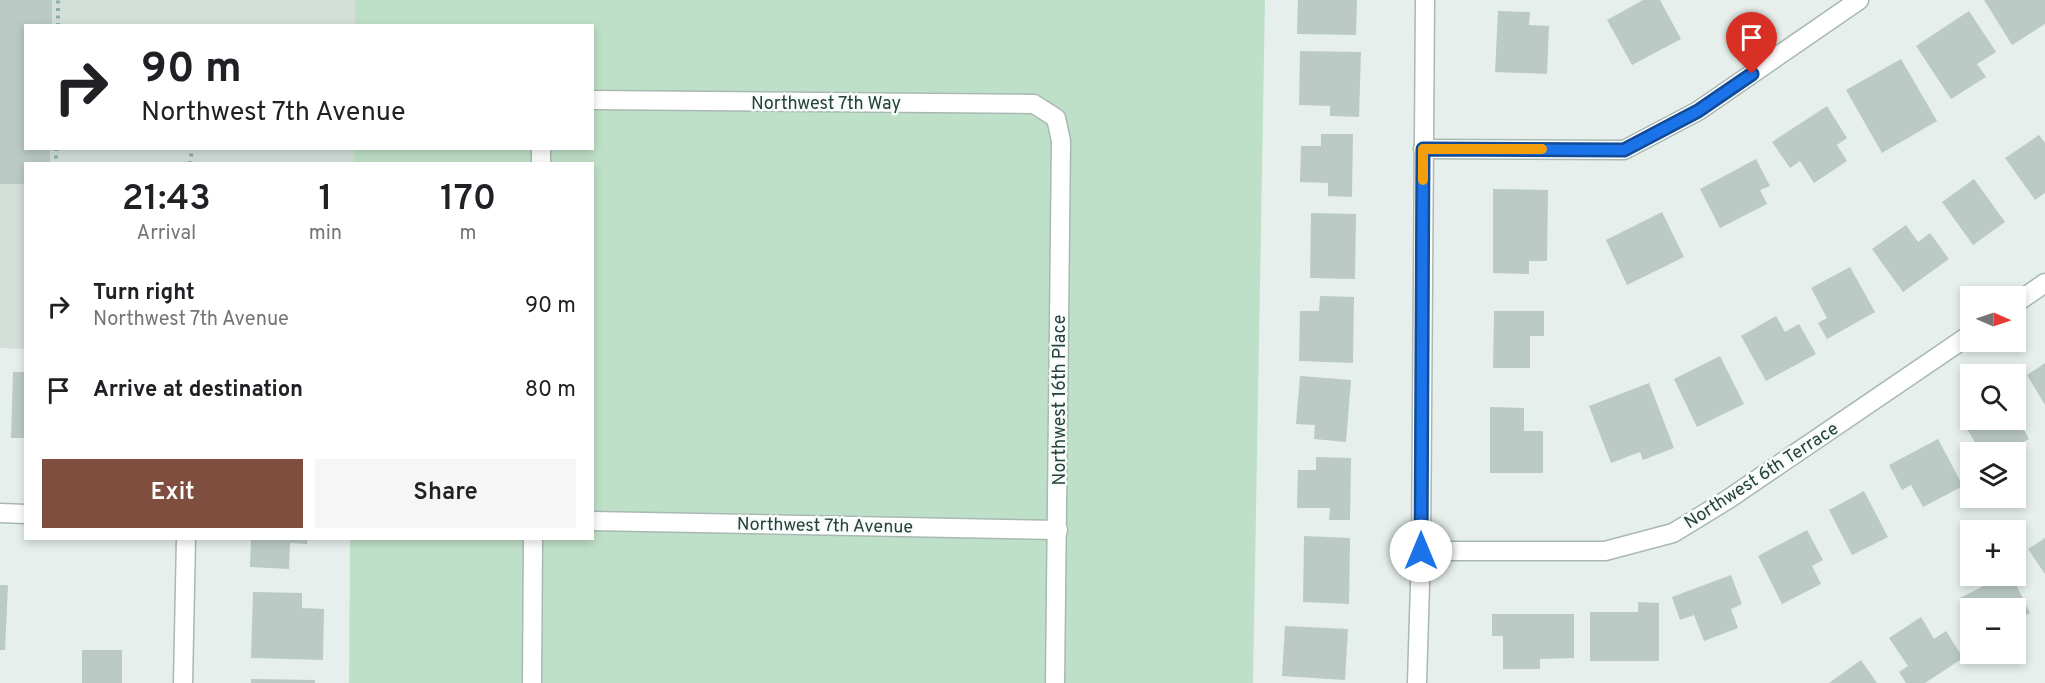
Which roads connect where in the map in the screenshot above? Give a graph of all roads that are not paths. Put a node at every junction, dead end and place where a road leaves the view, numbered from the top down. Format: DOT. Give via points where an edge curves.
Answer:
graph roads {
  1 [pos="1425,0"];
  2 [pos="1859,0"];
  3 [pos="594,100"];
  4 [pos="1056,118"];
  5 [pos="1423,149"];
  6 [pos="2045,283"];
  7 [pos="2026,296"];
  8 [pos="1960,341"];
  9 [pos="0,513"];
  10 [pos="24,514"];
  11 [pos="594,521"];
  12 [pos="1058,530"];
  13 [pos="186,540"];
  14 [pos="533,540"];
  15 [pos="1421,551"];
  16 [pos="183,683"];
  17 [pos="532,683"];
  18 [pos="1054,683"];
  19 [pos="1417,683"];
  1 -- 5 [label="street"];
  2 -- 5 [label="street" via="1698,111 1624,150"];
  3 -- 4 [label="street, Northwest 7th Way" via="1034,104"];
  4 -- 12 [label="street, Northwest 16th Place" via="1061,141"];
  5 -- 15 [label="street"];
  6 -- 7 [label="street"];
  8 -- 15 [label="street, Northwest 6th Terrace" via="1673,533 1605,551"];
  9 -- 10 [label="street"];
  11 -- 12 [label="street, Northwest 7th Avenue"];
  12 -- 18 [label="street, Northwest 16th Place"];
  13 -- 16 [label="street"];
  14 -- 17 [label="street"];
  15 -- 19 [label="street"];
}
